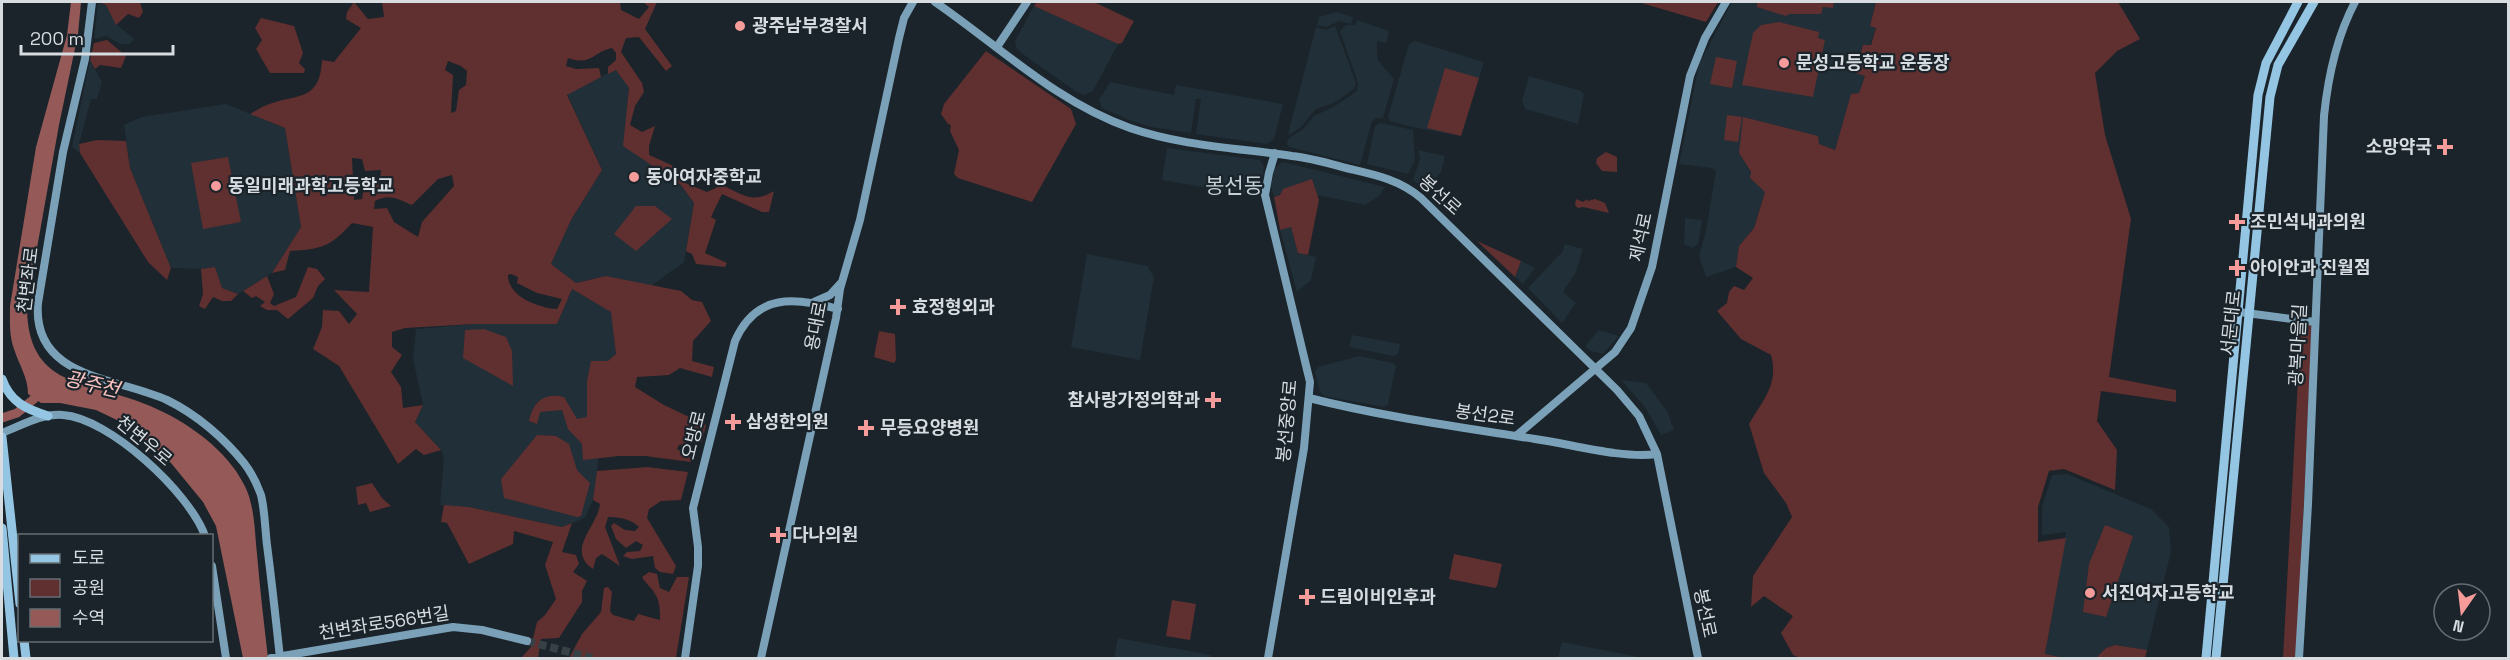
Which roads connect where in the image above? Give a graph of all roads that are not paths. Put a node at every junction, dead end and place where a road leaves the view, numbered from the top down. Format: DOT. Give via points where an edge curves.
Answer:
graph roads {
  1 [pos="92,2"];
  2 [pos="913,2"];
  3 [pos="936,2"];
  4 [pos="1027,2"];
  5 [pos="1726,2"];
  6 [pos="2298,2"];
  7 [pos="2314,2"];
  8 [pos="2355,2"];
  9 [pos="996,47"];
  10 [pos="1275,153"];
  11 [pos="843,280"];
  12 [pos="814,302"];
  13 [pos="838,309"];
  14 [pos="2244,313"];
  15 [pos="2315,322"];
  16 [pos="1595,369"];
  17 [pos="2,379"];
  18 [pos="1309,398"];
  19 [pos="48,416"];
  20 [pos="2,435"];
  21 [pos="1516,436"];
  22 [pos="1658,454"];
  23 [pos="2,528"];
  24 [pos="205,534"];
  25 [pos="213,573"];
  26 [pos="18,585"];
  27 [pos="527,641"];
  28 [pos="24,642"];
  29 [pos="14,658"];
  30 [pos="26,658"];
  31 [pos="226,658"];
  32 [pos="271,658"];
  33 [pos="280,658"];
  34 [pos="685,658"];
  35 [pos="761,658"];
  36 [pos="1268,658"];
  37 [pos="1698,658"];
  38 [pos="2206,658"];
  39 [pos="2216,658"];
  40 [pos="2299,658"];
  1 -- 33 [label="street, 천변좌로" via="85,59 60,173 38,321 49,348 62,362 165,399 210,428 243,462 258,489 263,509"];
  2 -- 11 [label="street, 용대로" via="904,18"];
  3 -- 9 [label="street, 봉선로"];
  4 -- 9 [label="street"];
  5 -- 16 [label="street, 제석로" via="1705,38 1690,76 1659,236 1636,318 1623,342"];
  6 -- 14 [label="main road, 서문대로" via="2262,74"];
  7 -- 14 [label="main road, 서문대로" via="2273,76"];
  8 -- 15 [label="street, 광복마을길" via="2343,26 2326,94"];
  9 -- 10 [label="street, 봉선로" via="1059,92 1123,125 1167,138"];
  10 -- 16 [label="street, 봉선로" via="1382,177 1411,189"];
  10 -- 18 [label="street, 봉선중앙로" via="1265,195 1307,365"];
  11 -- 12 [label="street" via="830,295"];
  11 -- 13 [label="street, 용대로"];
  12 -- 13 [label="street, 오방로"];
  12 -- 34 [label="street, 오방로" via="790,300 764,308 746,322 735,341 693,508 698,566"];
  13 -- 35 [label="street, 용대로"];
  14 -- 15 [label="street"];
  14 -- 38 [label="main road, 서문대로"];
  14 -- 39 [label="main road, 서문대로"];
  15 -- 40 [label="street, 광복마을길"];
  16 -- 21 [label="street, 제석로"];
  16 -- 22 [label="street, 봉선로" via="1640,416"];
  17 -- 19 [label="main road" via="19,404"];
  18 -- 21 [label="street, 봉선2로"];
  18 -- 36 [label="street, 봉선중앙로"];
  19 -- 20 [label="street, 천변우로"];
  19 -- 24 [label="street, 천변우로" via="75,417 112,433 181,496"];
  20 -- 26 [label="main road"];
  21 -- 22 [label="street, 봉선2로" via="1626,454"];
  22 -- 37 [label="street, 봉선로"];
  23 -- 29 [label="main road"];
  25 -- 31 [label="street"];
  27 -- 33 [label="street, 천변좌로566번길" via="453,627"];
  28 -- 30 [label="main road"];
  32 -- 33 [label="street, 천변좌로566번길"];
}
